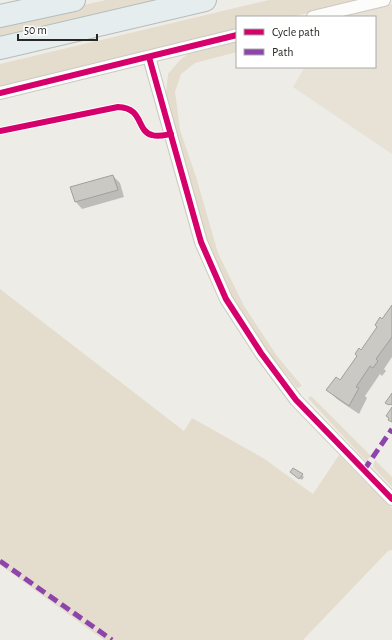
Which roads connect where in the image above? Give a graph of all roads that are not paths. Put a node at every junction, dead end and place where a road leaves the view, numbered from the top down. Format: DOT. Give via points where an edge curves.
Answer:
graph roads {
  1 [pos="74,0"];
  2 [pos="206,0"];
  3 [pos="384,0"];
  4 [pos="0,16"];
  5 [pos="317,16"];
  6 [pos="236,35"];
  7 [pos="0,48"];
  8 [pos="149,57"];
  9 [pos="0,94"];
  10 [pos="392,499"];
  1 -- 4 [label="highway"];
  2 -- 7 [label="highway"];
  3 -- 5 [label="street"];
  6 -- 8 [label="street"];
  8 -- 9 [label="street"];
  8 -- 10 [label="street" via="201,242 226,299 296,400"];
}
